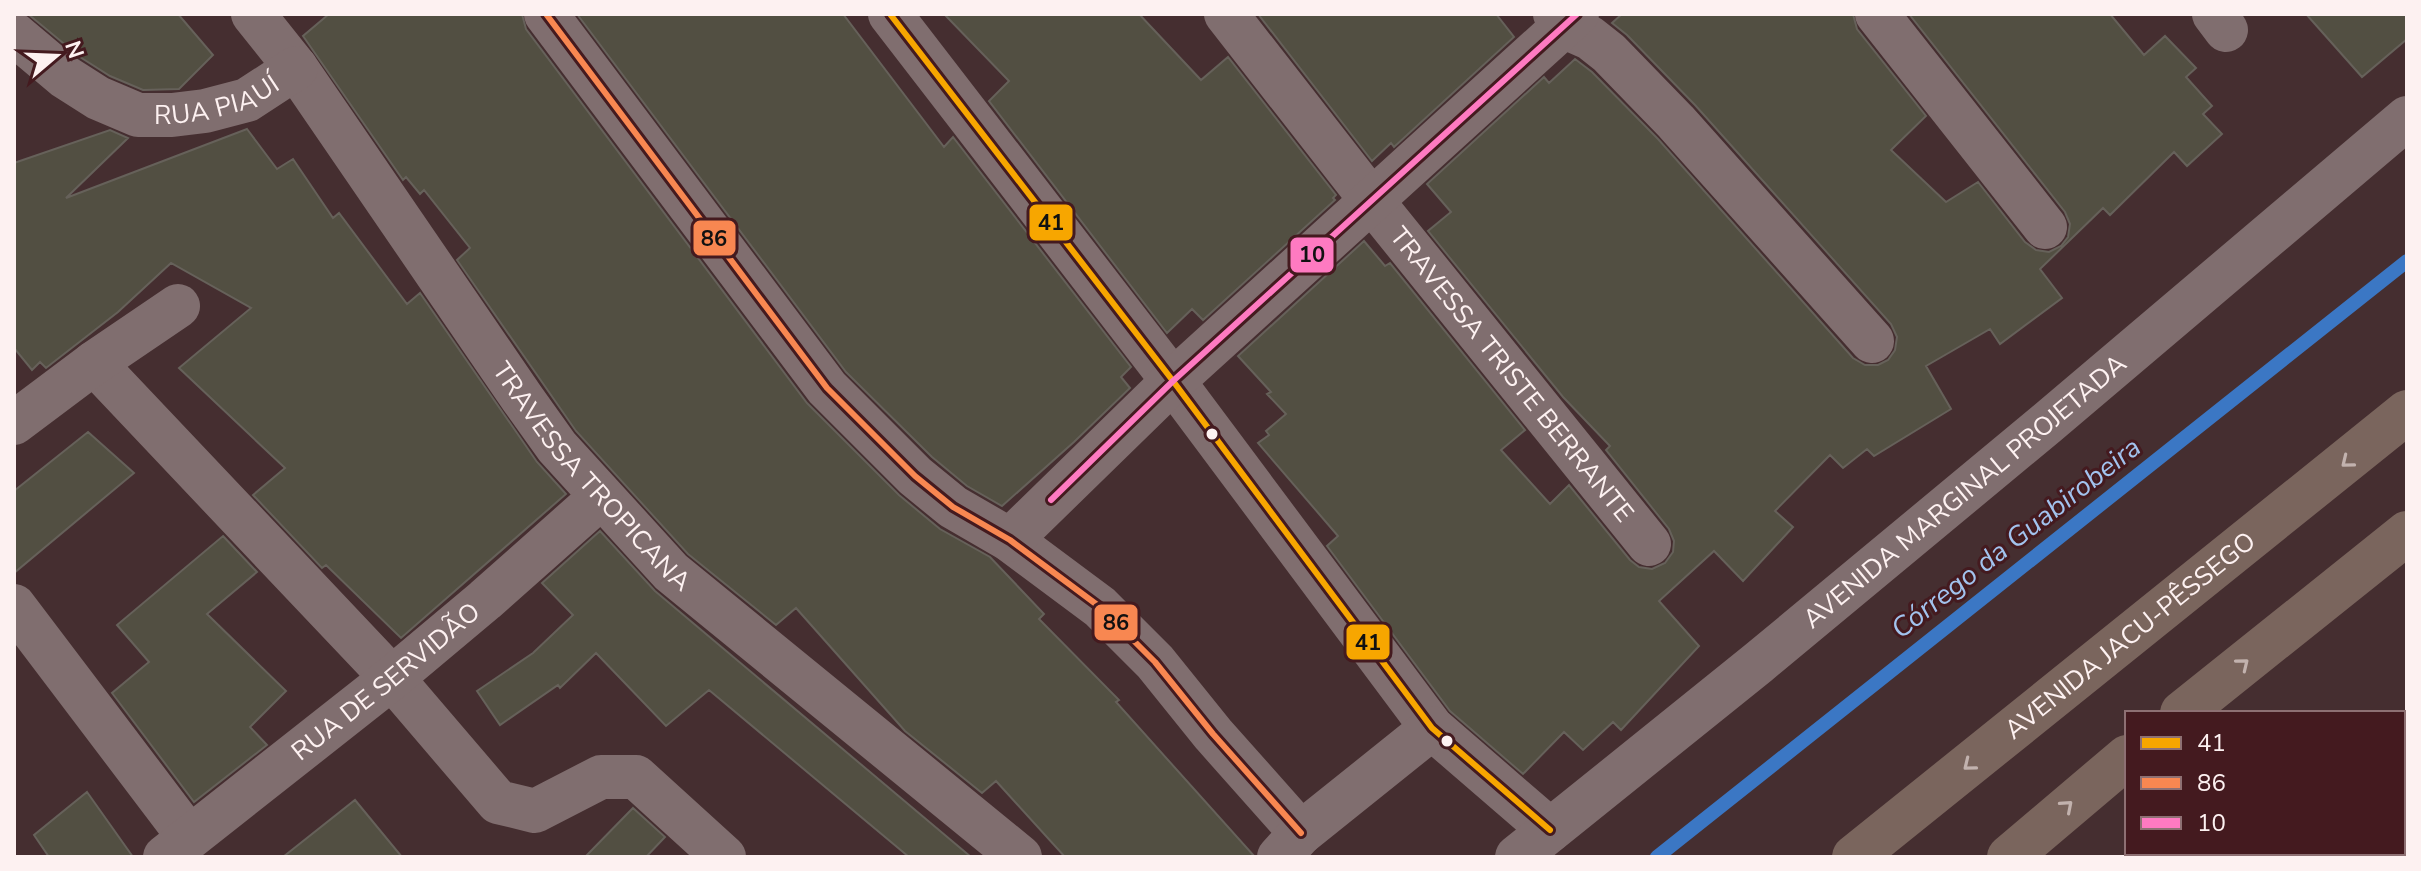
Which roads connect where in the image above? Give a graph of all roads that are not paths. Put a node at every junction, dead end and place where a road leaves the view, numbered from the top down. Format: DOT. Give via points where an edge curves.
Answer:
graph roads {
  1 [pos="253,14"];
  2 [pos="546,14"];
  3 [pos="890,14"];
  4 [pos="1226,14"];
  5 [pos="1877,14"];
  6 [pos="1566,18"];
  7 [pos="14,34"];
  8 [pos="296,68"];
  9 [pos="2407,118"];
  10 [pos="1372,201"];
  11 [pos="2045,227"];
  12 [pos="178,306"];
  13 [pos="1872,341"];
  14 [pos="94,363"];
  15 [pos="1173,381"];
  16 [pos="2407,412"];
  17 [pos="14,423"];
  18 [pos="601,497"];
  19 [pos="2407,533"];
  20 [pos="1010,540"];
  21 [pos="1649,544"];
  22 [pos="14,606"];
  23 [pos="392,678"];
  24 [pos="2184,711"];
  25 [pos="1432,728"];
  26 [pos="2125,759"];
  27 [pos="1534,844"];
  28 [pos="1290,845"];
  29 [pos="177,847"];
  30 [pos="724,857"];
  31 [pos="1020,857"];
  32 [pos="1854,857"];
  33 [pos="2009,857"];
  1 -- 8 [label="street, TRAVESSA TROPICANA"];
  2 -- 20 [label="street" via="827,388 915,476 953,507"];
  3 -- 15 [label="street"];
  4 -- 10 [label="street, TRAVESSA TRISTE BERRANTE"];
  5 -- 11 [label="street"];
  6 -- 10 [label="street"];
  6 -- 13 [label="street" via="1609,53 1676,122"];
  7 -- 8 [label="street, RUA PIAUÍ" via="65,77 138,115 205,111 247,100"];
  8 -- 18 [label="street, TRAVESSA TROPICANA" via="522,398"];
  9 -- 27 [label="street, AVENIDA MARGINAL PROJETADA" via="2046,424"];
  10 -- 15 [label="street"];
  10 -- 21 [label="street, TRAVESSA TRISTE BERRANTE"];
  12 -- 14 [label="street"];
  14 -- 17 [label="street"];
  14 -- 23 [label="street"];
  15 -- 20 [label="street"];
  15 -- 25 [label="street"];
  16 -- 32 [label="highway, AVENIDA JACU-PÊSSEGO, one-way"];
  18 -- 23 [label="street, RUA DE SERVIDÃO"];
  18 -- 31 [label="street, TRAVESSA TROPICANA" via="671,572"];
  24 -- 19 [label="highway, one-way"];
  20 -- 28 [label="street" via="1100,607 1155,662"];
  22 -- 29 [label="street"];
  23 -- 29 [label="street, RUA DE SERVIDÃO"];
  23 -- 30 [label="street" via="498,802 535,811 601,777 636,777"];
  25 -- 27 [label="street"];
  25 -- 28 [label="street"];
  33 -- 26 [label="highway, one-way"];
}
